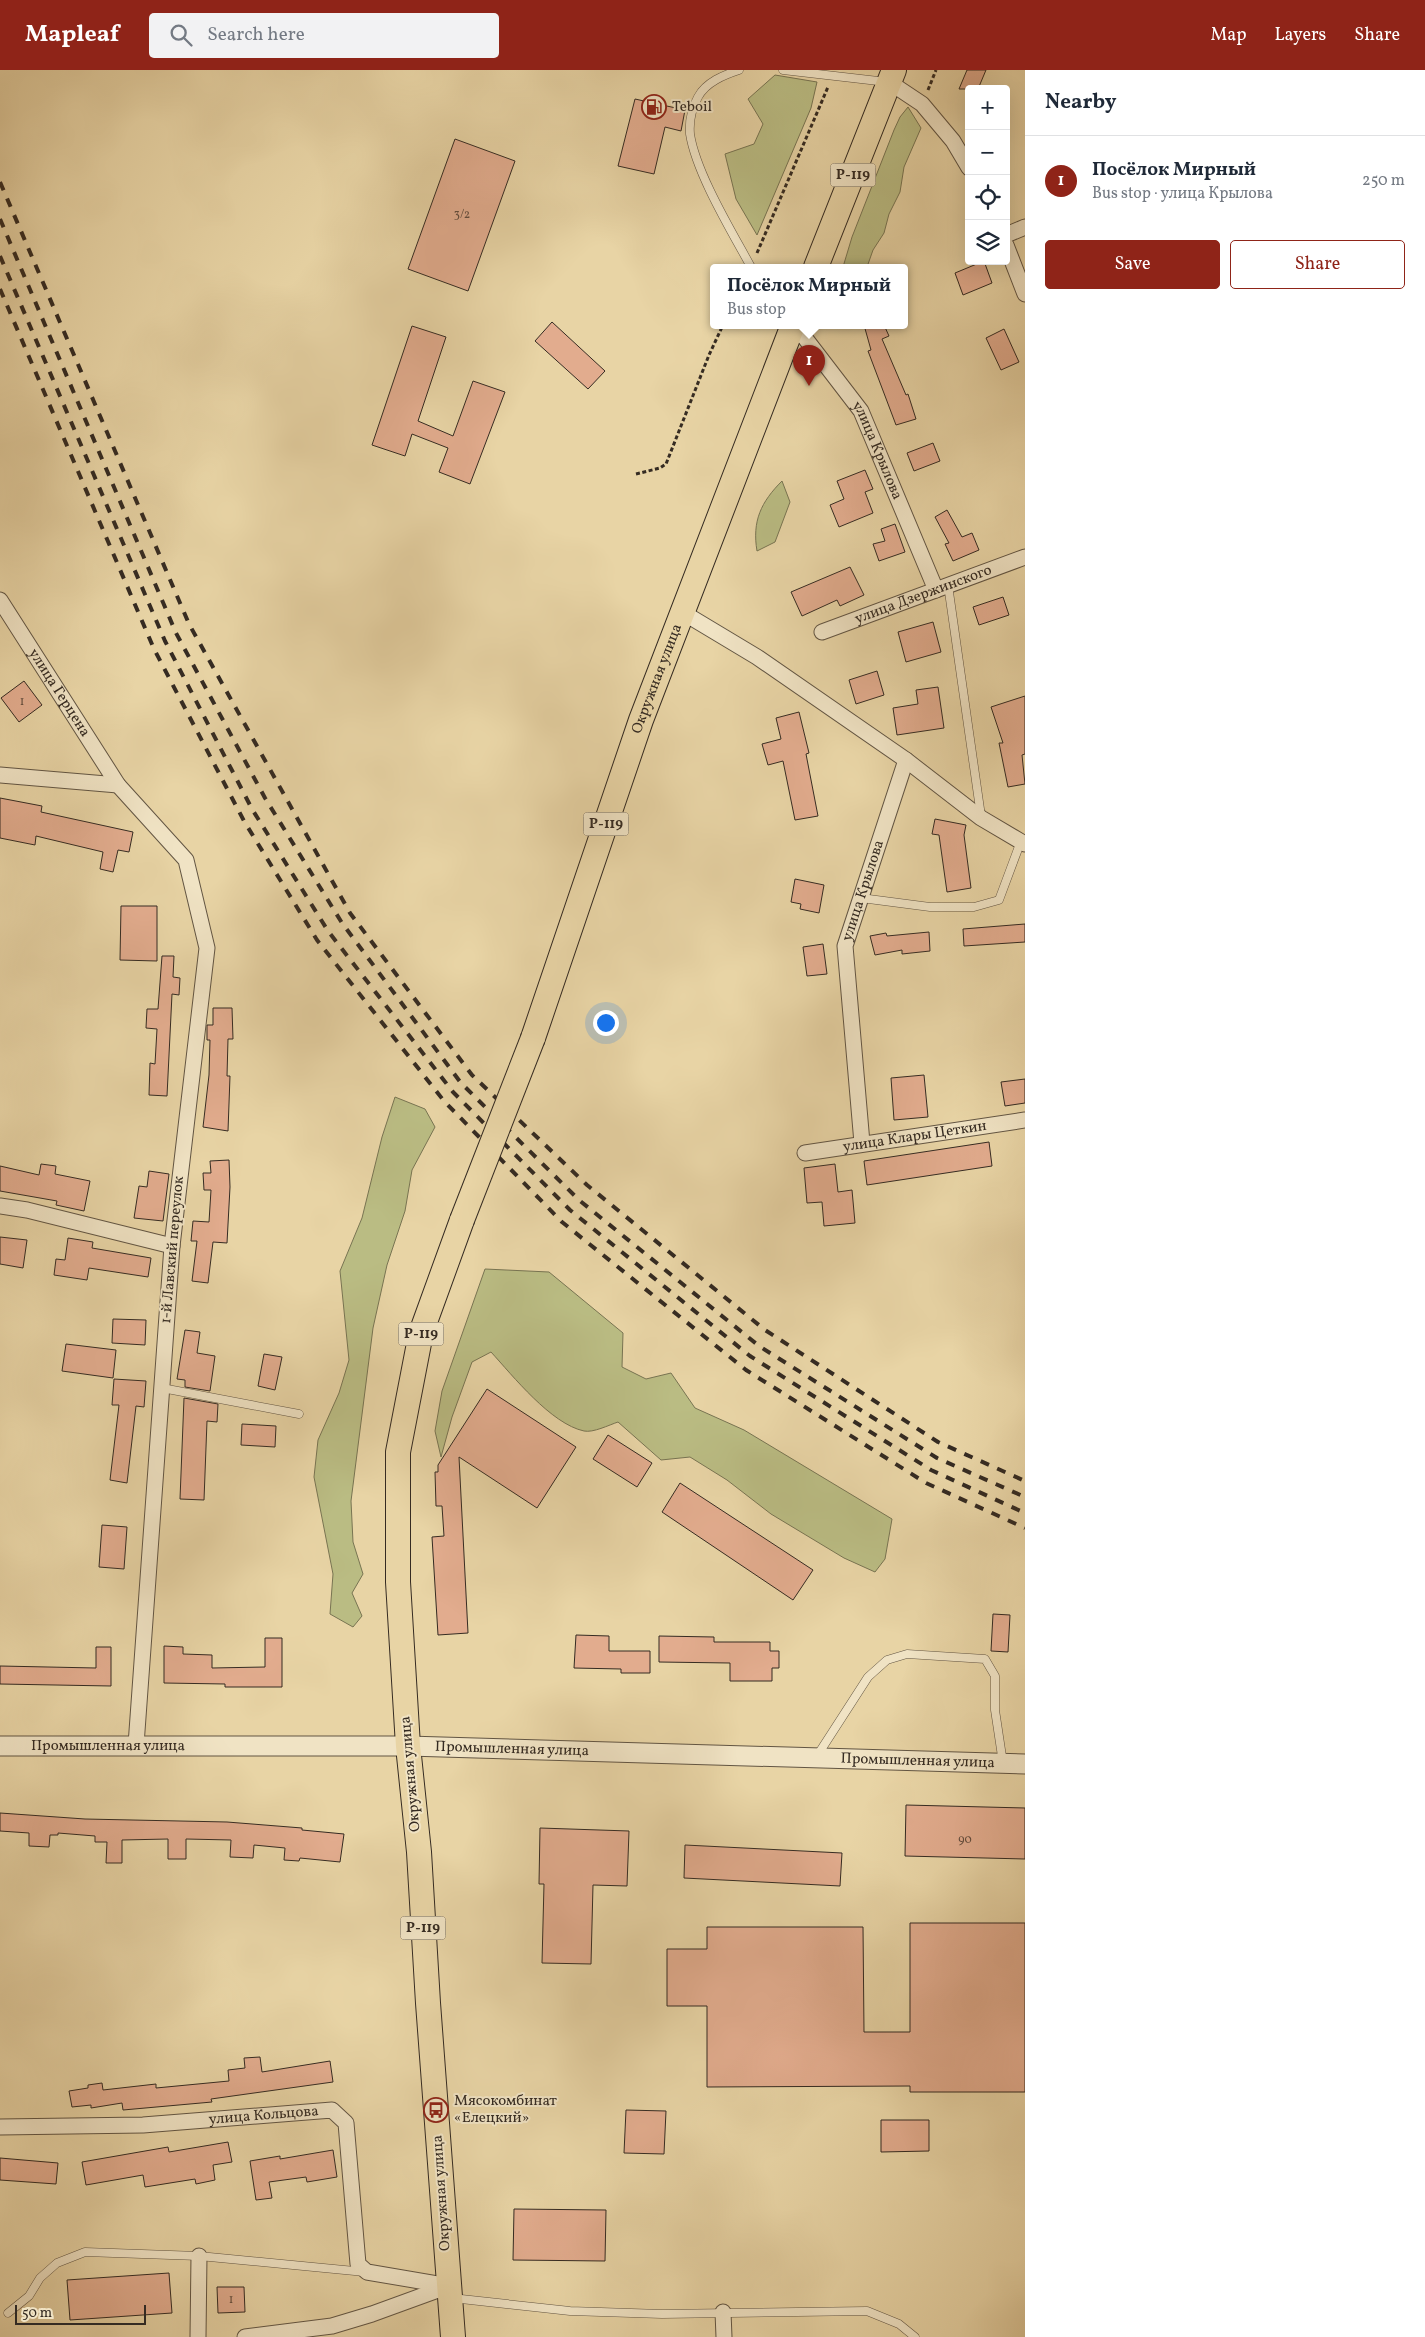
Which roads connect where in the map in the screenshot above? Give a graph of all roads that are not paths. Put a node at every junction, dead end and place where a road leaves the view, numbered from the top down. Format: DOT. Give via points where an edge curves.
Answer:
graph roads {
  1 [pos="739,70"];
  2 [pos="783,70"];
  3 [pos="891,76"];
  4 [pos="965,161"];
  5 [pos="1025,227"];
  6 [pos="1010,233"];
  7 [pos="1010,255"];
  8 [pos="749,264"];
  9 [pos="817,264"];
  10 [pos="1025,294"];
  11 [pos="792,329"];
  12 [pos="797,329"];
  13 [pos="1025,557"];
  14 [pos="942,587"];
  15 [pos="0,600"];
  16 [pos="682,612"];
  17 [pos="822,632"];
  18 [pos="906,760"];
  19 [pos="0,775"];
  20 [pos="118,785"];
  21 [pos="981,818"];
  22 [pos="1023,843"];
  23 [pos="861,898"];
  24 [pos="1025,1120"];
  25 [pos="862,1143"];
  26 [pos="804,1154"];
  27 [pos="0,1206"];
  28 [pos="172,1246"];
  29 [pos="162,1388"];
  30 [pos="299,1414"];
  31 [pos="136,1744"];
  32 [pos="0,1746"];
  33 [pos="408,1746"];
  34 [pos="816,1758"];
  35 [pos="1003,1763"];
  36 [pos="1025,1764"];
  37 [pos="0,2127"];
  38 [pos="199,2256"];
  39 [pos="367,2272"];
  40 [pos="450,2292"];
  41 [pos="722,2312"];
  42 [pos="8,2313"];
  43 [pos="198,2337"];
  44 [pos="245,2337"];
  45 [pos="453,2337"];
  46 [pos="724,2337"];
  47 [pos="915,2337"];
  1 -- 8 [label="lane" via="709,84 698,96 690,116 690,134 698,162 718,206"];
  2 -- 3 [label="lane" via="833,76"];
  3 -- 4 [label="street" via="922,104 953,141"];
  3 -- 9 [label="highway, Р-119"];
  5 -- 6 [label="street"];
  7 -- 10 [label="street"];
  11 -- 16 [label="highway, Окружная улица / Р-119"];
  12 -- 14 [label="street, улица Крылова" via="861,411"];
  13 -- 14 [label="street, улица Дзержинского"];
  14 -- 17 [label="street, улица Дзержинского"];
  14 -- 21 [label="lane"];
  15 -- 20 [label="street, улица Герцена"];
  16 -- 18 [label="street" via="757,657"];
  16 -- 33 [label="highway, Окружная улица / Р-119, bridge" via="641,720 533,1038 421,1333 398,1452 398,1582"];
  18 -- 21 [label="street"];
  18 -- 23 [label="street, улица Крылова"];
  19 -- 20 [label="street"];
  20 -- 28 [label="street, 1-й Лавский переулок" via="186,860 206,948"];
  21 -- 22 [label="street"];
  22 -- 23 [label="lane" via="999,900 974,907 930,908"];
  23 -- 25 [label="street, улица Крылова" via="845,946"];
  24 -- 25 [label="street, улица Клары Цеткин"];
  25 -- 26 [label="street, улица Клары Цеткин"];
  27 -- 28 [label="street"];
  28 -- 29 [label="street, 1-й Лавский переулок"];
  29 -- 30 [label="lane"];
  29 -- 31 [label="street, 1-й Лавский переулок"];
  31 -- 32 [label="street, Промышленная улица"];
  31 -- 33 [label="street, Промышленная улица"];
  33 -- 34 [label="street, Промышленная улица"];
  33 -- 40 [label="highway, Окружная улица / Р-119" via="419,1852"];
  34 -- 35 [label="street, Промышленная улица"];
  34 -- 35 [label="lane" via="868,1677 887,1660 907,1654 985,1659 995,1676 995,1710"];
  35 -- 36 [label="street, Промышленная улица"];
  37 -- 39 [label="street, улица Кольцова" via="143,2124 332,2110 346,2123 358,2264"];
  38 -- 39 [label="lane"];
  38 -- 42 [label="lane" via="85,2252 56,2263 40,2278 29,2296"];
  38 -- 43 [label="street"];
  39 -- 40 [label="street"];
  40 -- 41 [label="lane" via="570,2311"];
  40 -- 44 [label="street" via="332,2326"];
  40 -- 45 [label="highway, Окружная улица / Р-119"];
  41 -- 46 [label="street"];
  41 -- 47 [label="lane" via="866,2311 899,2324"];
}
